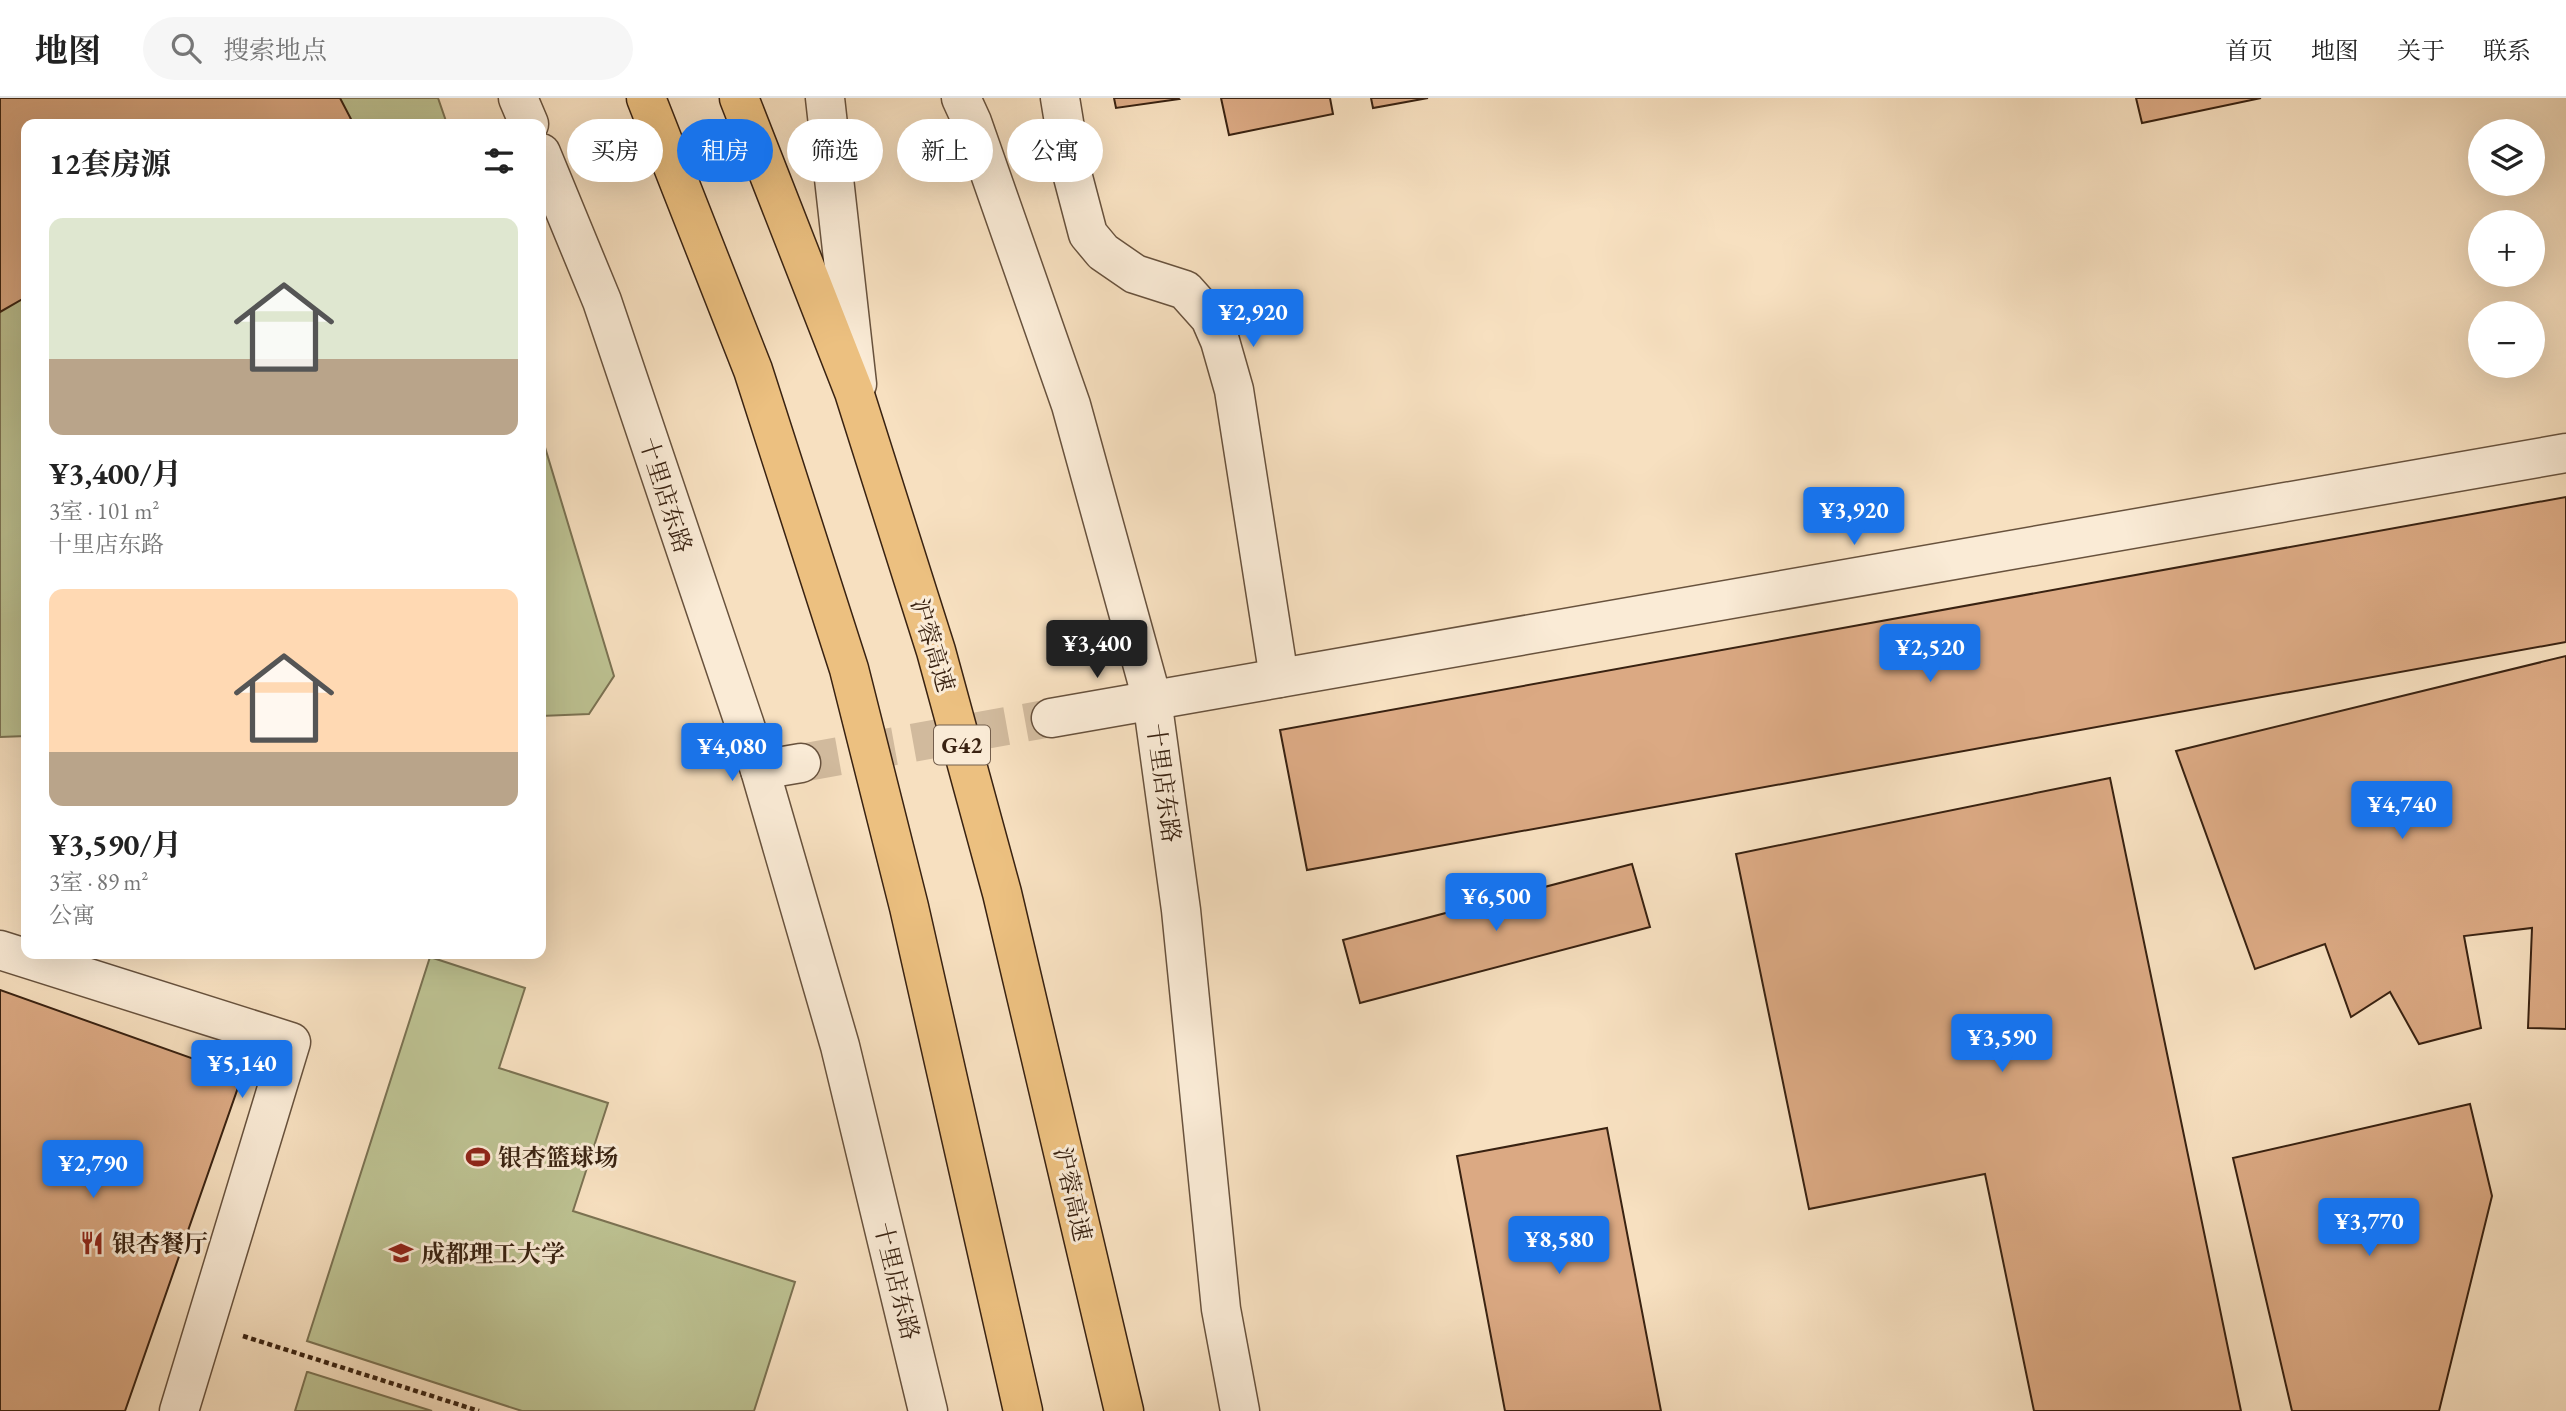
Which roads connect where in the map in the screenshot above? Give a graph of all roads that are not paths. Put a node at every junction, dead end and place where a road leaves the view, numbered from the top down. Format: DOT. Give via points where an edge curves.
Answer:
graph roads {
  1 [pos="518,98"];
  2 [pos="635,98"];
  3 [pos="646,98"];
  4 [pos="739,98"];
  5 [pos="825,98"];
  6 [pos="961,98"];
  7 [pos="1060,98"];
  8 [pos="527,119"];
  9 [pos="672,163"];
  10 [pos="546,165"];
  11 [pos="861,414"];
  12 [pos="2566,453"];
  13 [pos="1279,678"];
  14 [pos="1153,699"];
  15 [pos="1051,718"];
  16 [pos="801,763"];
  17 [pos="760,770"];
  18 [pos="0,950"];
  19 [pos="21,957"];
  20 [pos="28,959"];
  21 [pos="179,1411"];
  22 [pos="928,1411"];
  23 [pos="1023,1411"];
  24 [pos="1124,1411"];
  25 [pos="1240,1411"];
  1 -- 8 [label="street"];
  2 -- 9 [label="street"];
  3 -- 9 [label="highway"];
  4 -- 11 [label="highway, 沪蓉高速 / G42"];
  5 -- 11 [label="street"];
  6 -- 14 [label="street, 十里店东路" via="1071,405"];
  7 -- 13 [label="street" via="1088,234 1103,252 1135,274 1185,290 1210,318 1220,341 1234,390"];
  9 -- 23 [label="highway" via="753,370 849,669 909,906"];
  10 -- 17 [label="street, 十里店东路" via="601,301"];
  11 -- 24 [label="highway, 沪蓉高速 / G42" via="936,651 1002,893"];
  12 -- 13 [label="street"];
  13 -- 14 [label="street"];
  14 -- 15 [label="street"];
  14 -- 25 [label="street, 十里店东路" via="1181,910 1221,1309"];
  16 -- 17 [label="street"];
  17 -- 22 [label="street, 十里店东路" via="841,1046"];
  18 -- 19 [label="street"];
  20 -- 21 [label="street" via="291,1042"];
}
